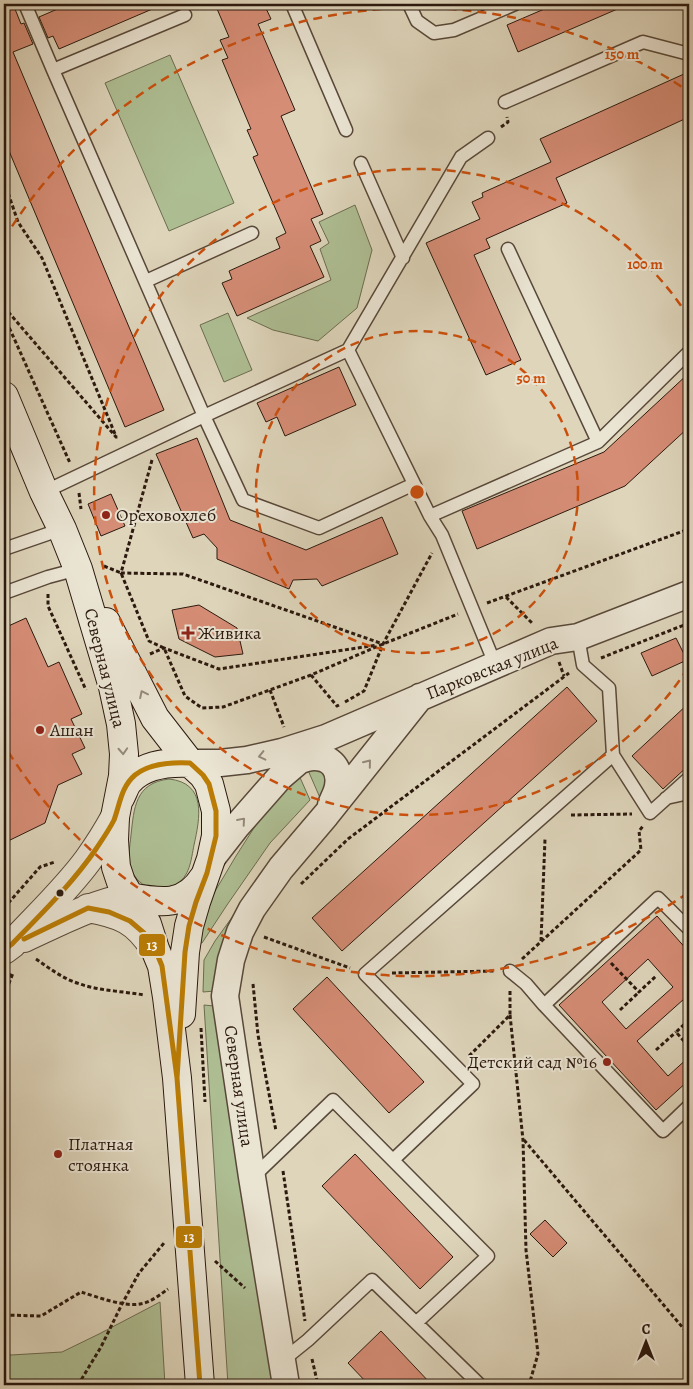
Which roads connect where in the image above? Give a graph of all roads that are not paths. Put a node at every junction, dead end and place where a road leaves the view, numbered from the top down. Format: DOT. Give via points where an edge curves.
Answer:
graph roads {
  1 [pos="25,4"];
  2 [pos="292,4"];
  3 [pos="409,4"];
  4 [pos="515,4"];
  5 [pos="186,15"];
  6 [pos="689,54"];
  7 [pos="53,70"];
  8 [pos="505,102"];
  9 [pos="346,130"];
  10 [pos="488,138"];
  11 [pos="361,163"];
  12 [pos="252,233"];
  13 [pos="508,249"];
  14 [pos="403,258"];
  15 [pos="146,281"];
  16 [pos="348,350"];
  17 [pos="689,352"];
  18 [pos="4,396"];
  19 [pos="204,416"];
  20 [pos="598,442"];
  21 [pos="414,484"];
  22 [pos="44,492"];
  23 [pos="430,516"];
  24 [pos="72,522"];
  25 [pos="4,550"];
  26 [pos="89,564"];
  27 [pos="4,593"];
  28 [pos="689,594"];
  29 [pos="578,637"];
  30 [pos="495,664"];
  31 [pos="420,698"];
  32 [pos="326,738"];
  33 [pos="613,755"];
  34 [pos="298,761"];
  35 [pos="190,763"];
  36 [pos="689,778"];
  37 [pos="689,794"];
  38 [pos="666,798"];
  39 [pos="117,808"];
  40 [pos="326,815"];
  41 [pos="209,866"];
  42 [pos="130,897"];
  43 [pos="88,908"];
  44 [pos="689,929"];
  45 [pos="6,942"];
  46 [pos="155,949"];
  47 [pos="510,971"];
  48 [pos="544,1005"];
  49 [pos="177,1078"];
  50 [pos="689,1106"];
  51 [pos="393,1160"];
  52 [pos="252,1177"];
  53 [pos="416,1323"];
  54 [pos="284,1373"];
  55 [pos="200,1385"];
  56 [pos="480,1385"];
  1 -- 7 [label="lane"];
  2 -- 9 [label="lane"];
  3 -- 4 [label="lane" via="417,21 434,33 454,30"];
  5 -- 7 [label="lane"];
  6 -- 8 [label="lane" via="643,42"];
  7 -- 15 [label="lane"];
  10 -- 14 [label="lane" via="461,157"];
  11 -- 14 [label="lane"];
  12 -- 15 [label="lane"];
  13 -- 20 [label="lane"];
  14 -- 16 [label="lane"];
  15 -- 19 [label="lane"];
  16 -- 19 [label="lane"];
  16 -- 21 [label="lane"];
  17 -- 20 [label="lane"];
  18 -- 22 [label="main road, Северная улица"];
  19 -- 21 [label="lane" via="243,500 319,528"];
  19 -- 22 [label="lane"];
  20 -- 23 [label="lane"];
  21 -- 23 [label="lane"];
  22 -- 24 [label="main road, Северная улица"];
  23 -- 30 [label="lane" via="442,535"];
  24 -- 25 [label="lane"];
  24 -- 26 [label="main road, Северная улица"];
  26 -- 27 [label="lane"];
  35 -- 26 [label="main road, Северная улица, one-way" via="156,718 128,663"];
  26 -- 39 [label="main road, Северная улица, one-way" via="121,724 124,761"];
  28 -- 29 [label="street, Парковская улица"];
  29 -- 30 [label="street, Парковская улица" via="551,641"];
  29 -- 33 [label="lane" via="583,665 609,688"];
  30 -- 31 [label="street, Парковская улица"];
  31 -- 32 [label="street, Парковская улица"];
  40 -- 31 [label="street, Северная улица, one-way"];
  32 -- 34 [label="street, Парковская улица"];
  32 -- 35 [label="street, Парковская улица, one-way" via="247,760"];
  33 -- 38 [label="lane" via="650,812"];
  33 -- 51 [label="lane" via="365,974 472,1084"];
  34 -- 40 [label="street" via="313,756 324,759 338,772 338,786"];
  41 -- 34 [label="street, Парковская улица, one-way" via="280,776"];
  35 -- 39 [label="main road" via="150,767 139,773 129,781"];
  35 -- 41 [label="main road, Северная улица" via="209,784 216,811 216,836"];
  36 -- 38 [label="lane"];
  37 -- 38 [label="lane"];
  39 -- 42 [label="main road, Северная улица" via="116,867"];
  39 -- 45 [label="main road" via="105,836 83,866"];
  40 -- 52 [label="street, Северная улица" via="252,908 231,960 225,996"];
  41 -- 42 [label="main road, Северная улица" via="198,887 176,900 165,902"];
  41 -- 49 [label="main road, Северная улица" via="189,926 185,952"];
  42 -- 43 [label="main road"];
  42 -- 46 [label="main road, Северная улица" via="147,924"];
  43 -- 45 [label="main road"];
  43 -- 46 [label="main road" via="109,912 130,922 144,933"];
  44 -- 48 [label="lane" via="658,898"];
  46 -- 49 [label="main road, Северная улица" via="162,966"];
  47 -- 48 [label="lane"];
  48 -- 50 [label="lane" via="663,1131"];
  49 -- 55 [label="main road, Северная улица"];
  51 -- 52 [label="lane" via="333,1100"];
  51 -- 53 [label="lane" via="488,1256"];
  52 -- 54 [label="street, Северная улица"];
  53 -- 54 [label="lane" via="372,1280 308,1340"];
  53 -- 56 [label="lane"];
}
